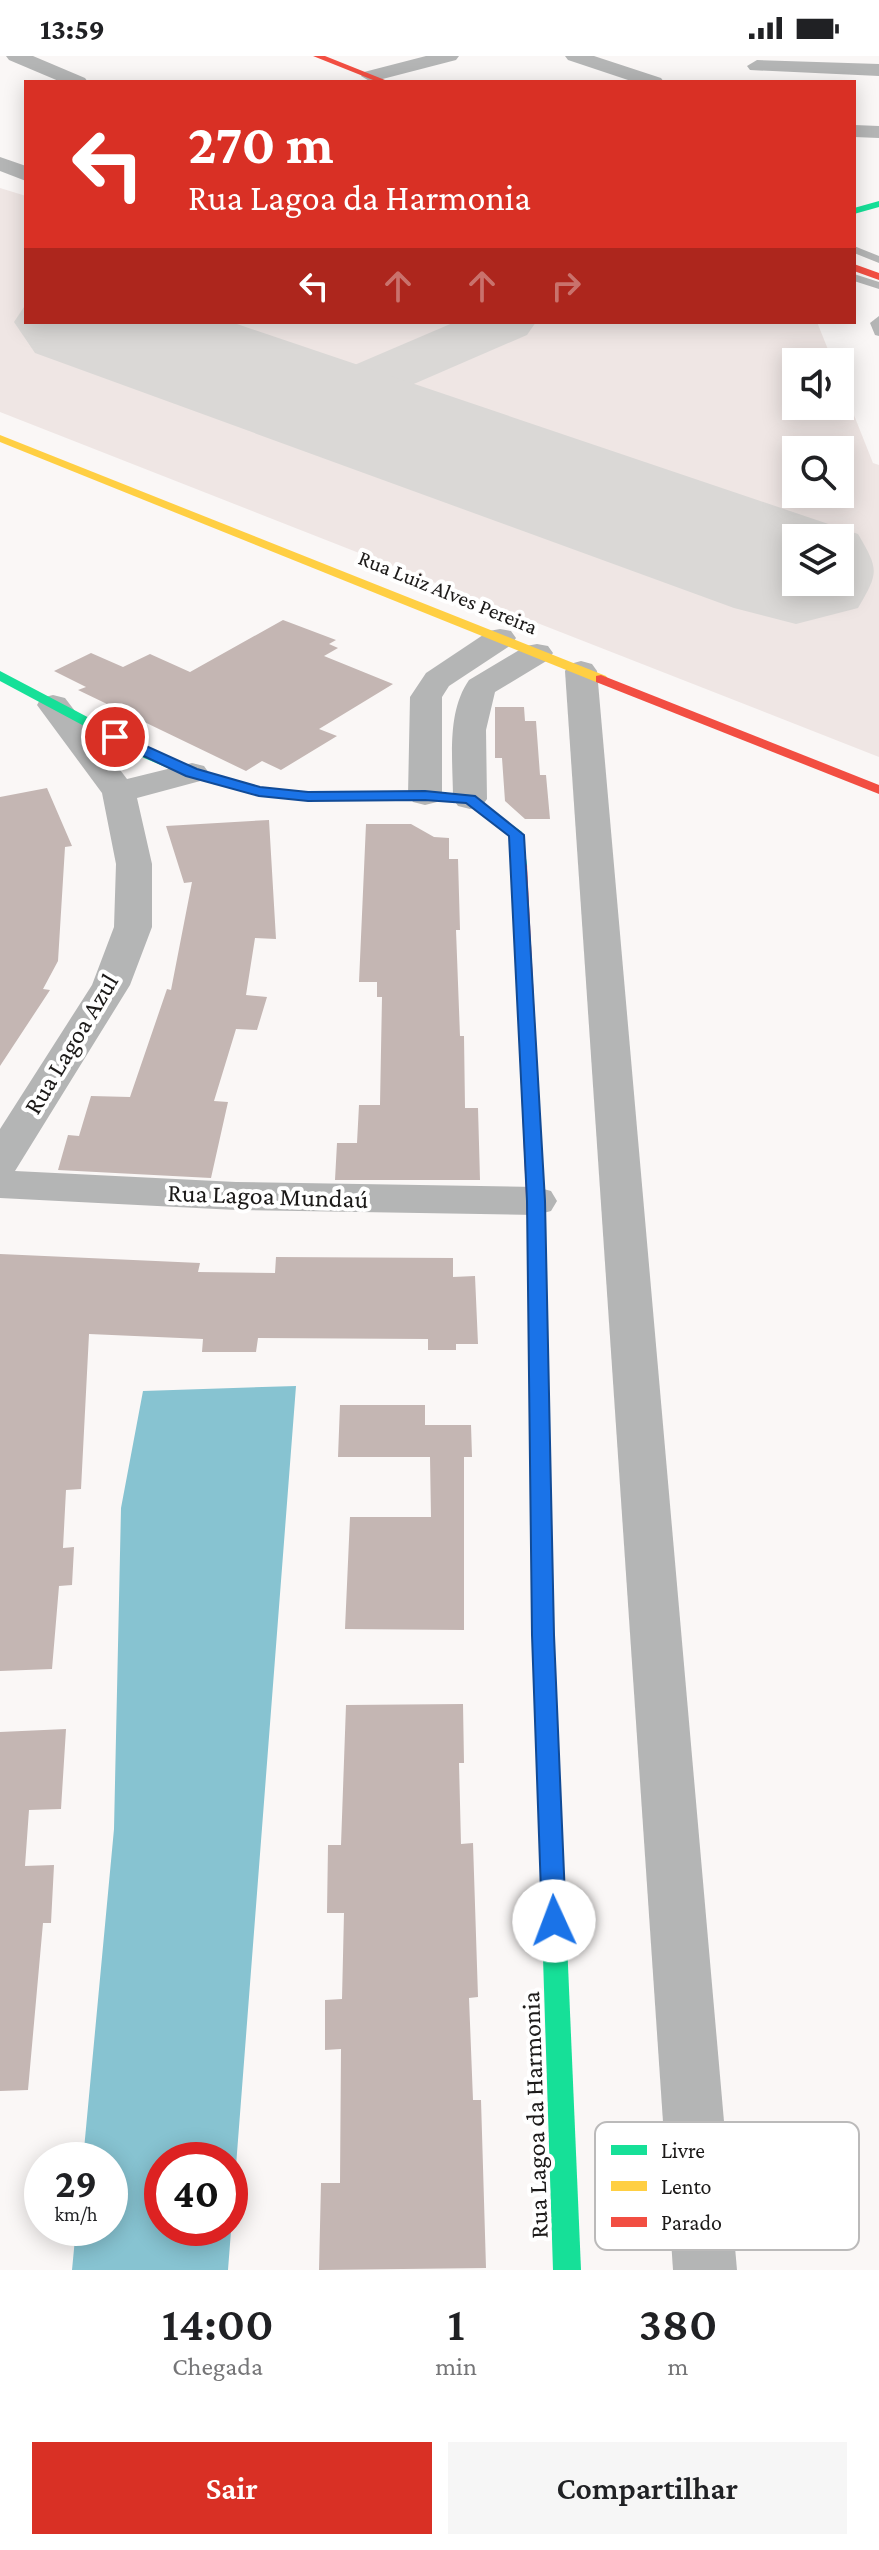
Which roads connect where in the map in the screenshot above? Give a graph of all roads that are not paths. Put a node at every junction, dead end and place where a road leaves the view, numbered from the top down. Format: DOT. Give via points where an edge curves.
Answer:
graph roads {
  1 [pos="14,56"];
  2 [pos="294,56"];
  3 [pos="317,56"];
  4 [pos="449,56"];
  5 [pos="575,56"];
  6 [pos="0,59"];
  7 [pos="754,61"];
  8 [pos="879,70"];
  9 [pos="73,80"];
  10 [pos="364,80"];
  11 [pos="365,80"];
  12 [pos="370,80"];
  13 [pos="648,80"];
  14 [pos="769,80"];
  15 [pos="856,131"];
  16 [pos="879,132"];
  17 [pos="24,158"];
  18 [pos="1,163"];
  19 [pos="24,173"];
  20 [pos="879,204"];
  21 [pos="856,210"];
  22 [pos="856,250"];
  23 [pos="856,260"];
  24 [pos="879,260"];
  25 [pos="856,268"];
  26 [pos="879,268"];
  27 [pos="879,277"];
  28 [pos="856,278"];
  29 [pos="879,286"];
  30 [pos="879,320"];
  31 [pos="879,332"];
  32 [pos="0,438"];
  33 [pos="500,638"];
  34 [pos="537,653"];
  35 [pos="581,671"];
  36 [pos="0,675"];
  37 [pos="437,680"];
  38 [pos="480,687"];
  39 [pos="53,705"];
  40 [pos="426,729"];
  41 [pos="469,730"];
  42 [pos="192,773"];
  43 [pos="879,790"];
  44 [pos="119,793"];
  45 [pos="425,795"];
  46 [pos="470,799"];
  47 [pos="0,1162"];
  48 [pos="0,1184"];
  49 [pos="536,1201"];
  50 [pos="694,2122"];
  51 [pos="703,2250"];
  52 [pos="567,2270"];
  53 [pos="705,2270"];
  1 -- 6 [label="street"];
  1 -- 9 [label="street"];
  2 -- 10 [label="street"];
  3 -- 11 [label="street"];
  4 -- 12 [label="street"];
  5 -- 13 [label="street"];
  7 -- 8 [label="street"];
  7 -- 14 [label="street"];
  15 -- 16 [label="street"];
  17 -- 18 [label="street"];
  18 -- 19 [label="street"];
  20 -- 21 [label="street"];
  22 -- 24 [label="lane"];
  23 -- 26 [label="street"];
  25 -- 27 [label="street"];
  28 -- 29 [label="lane"];
  30 -- 31 [label="lane"];
  32 -- 33 [label="street, Rua Luiz Alves Pereira"];
  33 -- 34 [label="street, Rua Luiz Alves Pereira"];
  33 -- 37 [label="street"];
  34 -- 35 [label="street, Rua Luiz Alves Pereira"];
  34 -- 38 [label="street"];
  35 -- 43 [label="street, Rua Luiz Alves Pereira"];
  35 -- 50 [label="street"];
  36 -- 39 [label="street"];
  37 -- 38 [label="street"];
  37 -- 40 [label="street" via="426,697"];
  38 -- 41 [label="street"];
  39 -- 42 [label="street"];
  39 -- 44 [label="street, Rua Lagoa Azul"];
  40 -- 41 [label="street"];
  40 -- 45 [label="street"];
  41 -- 46 [label="street"];
  42 -- 44 [label="street"];
  42 -- 45 [label="street" via="259,792"];
  44 -- 47 [label="street, Rua Lagoa Azul" via="134,864 133,927 111,985"];
  45 -- 46 [label="street"];
  46 -- 49 [label="street, Rua Lagoa da Harmonia" via="517,835"];
  48 -- 49 [label="street, Rua Lagoa Mundaú" via="236,1196"];
  49 -- 52 [label="street, Rua Lagoa da Harmonia" via="543,1635"];
  51 -- 53 [label="street"];
}
